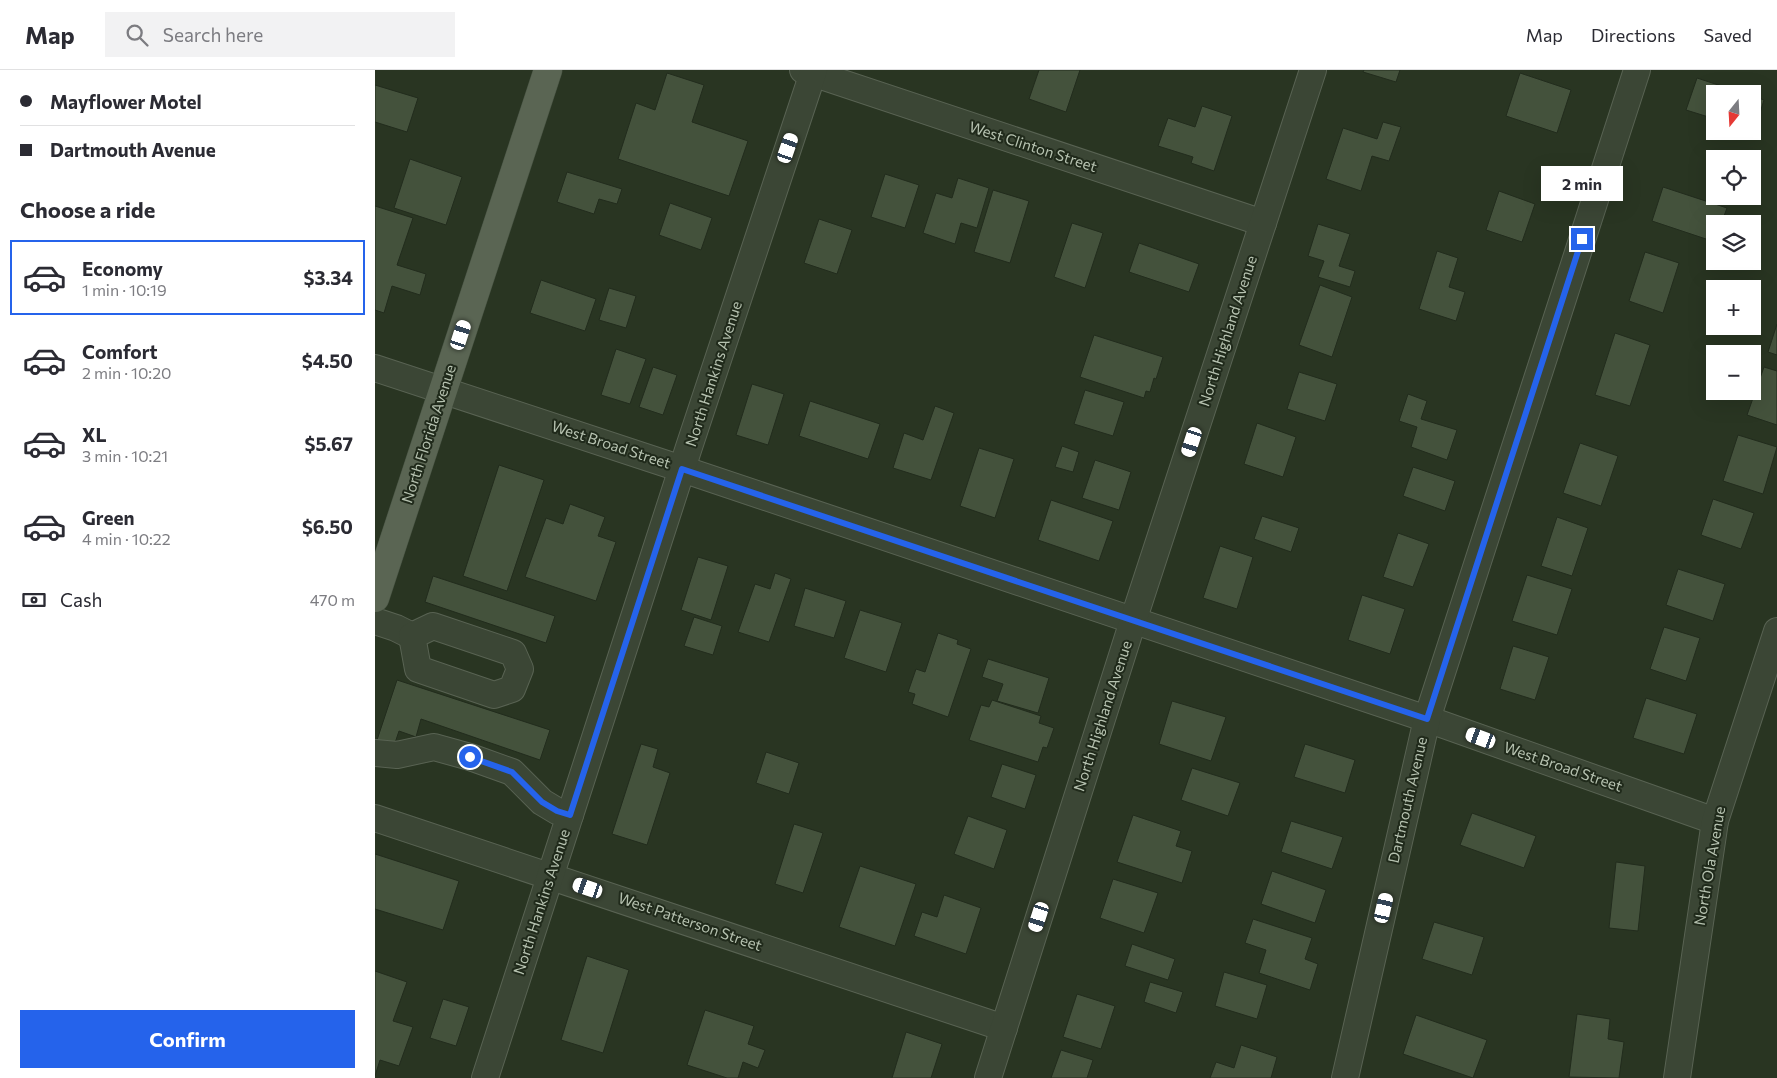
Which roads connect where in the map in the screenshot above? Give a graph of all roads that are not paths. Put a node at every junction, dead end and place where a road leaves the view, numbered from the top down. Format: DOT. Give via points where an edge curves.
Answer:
graph roads {
  1 [pos="548,70"];
  2 [pos="1313,70"];
  3 [pos="1637,70"];
  4 [pos="810,71"];
  5 [pos="1263,223"];
  6 [pos="375,368"];
  7 [pos="444,390"];
  8 [pos="682,469"];
  9 [pos="375,598"];
  10 [pos="375,621"];
  11 [pos="1133,621"];
  12 [pos="1777,631"];
  13 [pos="412,636"];
  14 [pos="1427,719"];
  15 [pos="375,753"];
  16 [pos="570,815"];
  17 [pos="375,818"];
  18 [pos="1715,821"];
  19 [pos="550,876"];
  20 [pos="1004,1028"];
  21 [pos="485,1078"];
  22 [pos="988,1078"];
  23 [pos="1345,1078"];
  24 [pos="1677,1078"];
  1 -- 7 [label="main road, North Florida Avenue"];
  2 -- 5 [label="street, North Highland Avenue"];
  3 -- 14 [label="street, Dartmouth Avenue"];
  4 -- 5 [label="street, West Clinton Street"];
  4 -- 8 [label="street, North Hankins Avenue"];
  5 -- 11 [label="street, North Highland Avenue"];
  6 -- 7 [label="street, West Broad Street"];
  7 -- 8 [label="street, West Broad Street"];
  7 -- 9 [label="main road, North Florida Avenue"];
  8 -- 11 [label="street, West Broad Street"];
  8 -- 16 [label="street, North Hankins Avenue"];
  10 -- 13 [label="street"];
  11 -- 14 [label="street, West Broad Street"];
  11 -- 20 [label="street, North Highland Avenue"];
  12 -- 18 [label="street, North Ola Avenue"];
  14 -- 18 [label="street, West Broad Street"];
  14 -- 23 [label="street, Dartmouth Avenue"];
  15 -- 16 [label="street" via="397,755 434,747 470,757 512,772 542,802"];
  16 -- 19 [label="street, North Hankins Avenue"];
  17 -- 19 [label="street, West Patterson Street"];
  18 -- 24 [label="street, North Ola Avenue"];
  19 -- 20 [label="street, West Patterson Street"];
  19 -- 21 [label="street, North Hankins Avenue"];
  20 -- 22 [label="street, North Highland Avenue"];
}
